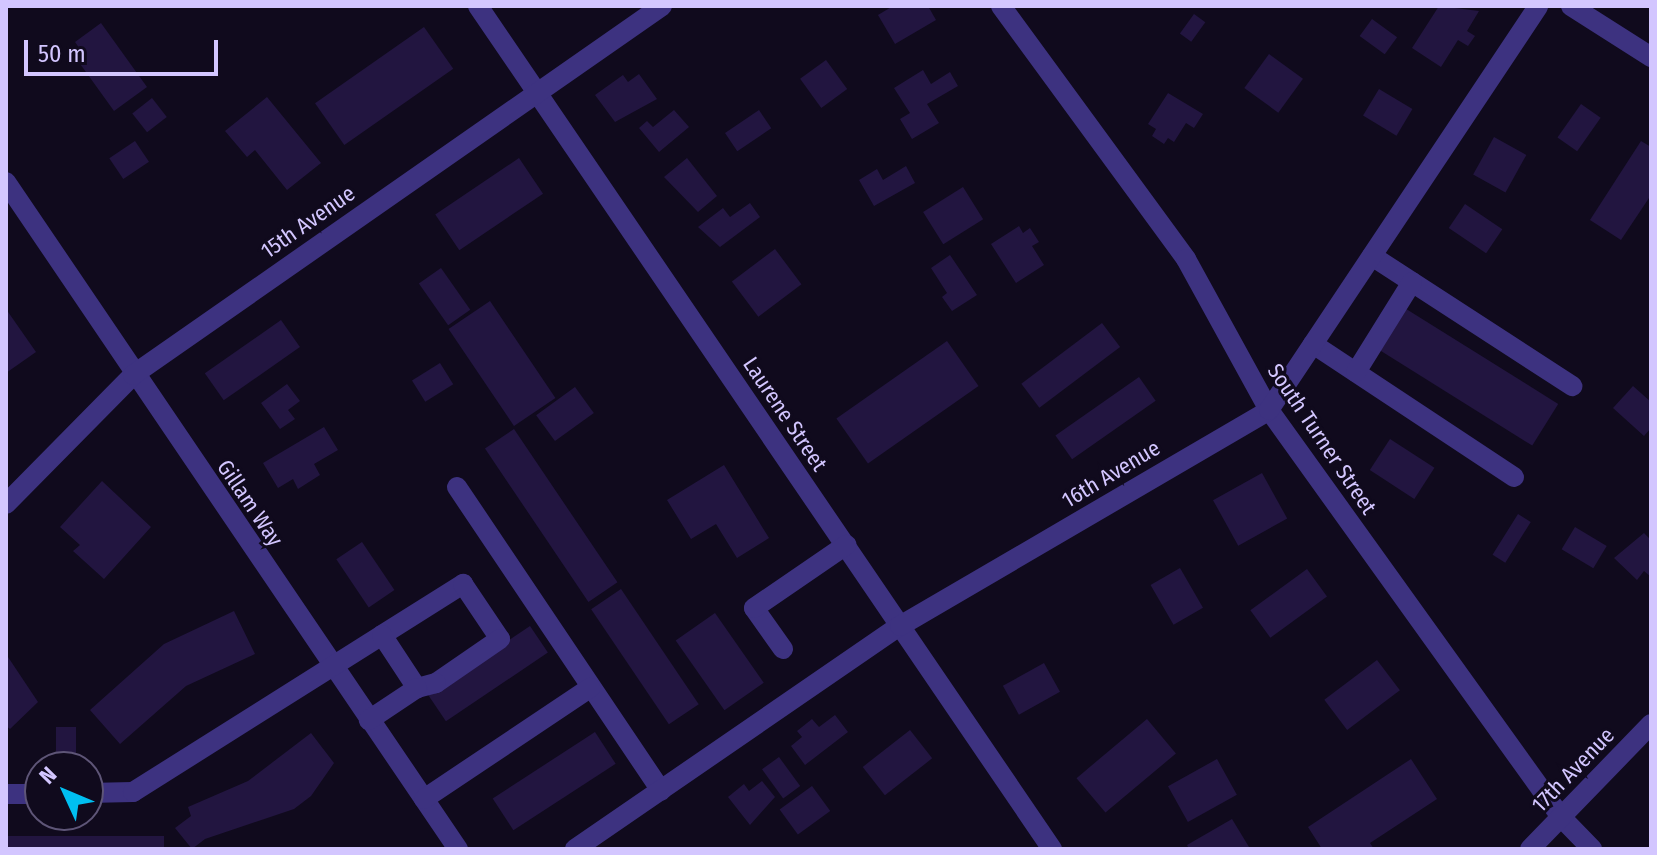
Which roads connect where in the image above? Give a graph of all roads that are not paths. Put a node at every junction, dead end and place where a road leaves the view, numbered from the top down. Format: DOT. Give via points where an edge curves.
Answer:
graph roads {
  1 [pos="478,6"];
  2 [pos="662,6"];
  3 [pos="1001,6"];
  4 [pos="1538,6"];
  5 [pos="1571,6"];
  6 [pos="1651,57"];
  7 [pos="536,90"];
  8 [pos="6,182"];
  9 [pos="1372,256"];
  10 [pos="1412,282"];
  11 [pos="1313,344"];
  12 [pos="1356,372"];
  13 [pos="133,375"];
  14 [pos="1572,386"];
  15 [pos="1269,410"];
  16 [pos="1514,477"];
  17 [pos="457,487"];
  18 [pos="6,504"];
  19 [pos="846,545"];
  20 [pos="900,626"];
  21 [pos="382,635"];
  22 [pos="783,649"];
  23 [pos="331,666"];
  24 [pos="417,688"];
  25 [pos="590,688"];
  26 [pos="369,720"];
  27 [pos="1651,724"];
  28 [pos="661,791"];
  29 [pos="104,793"];
  30 [pos="424,799"];
  31 [pos="1561,817"];
  32 [pos="458,849"];
  33 [pos="575,849"];
  34 [pos="1052,849"];
  35 [pos="1530,849"];
  36 [pos="1592,849"];
  1 -- 7 [label="street, Laurene Street"];
  2 -- 7 [label="street, 15th Avenue"];
  3 -- 15 [label="street, South Turner Street" via="1186,259"];
  4 -- 9 [label="street, 16th Avenue"];
  5 -- 6 [label="street"];
  7 -- 13 [label="street, 15th Avenue"];
  7 -- 19 [label="street, Laurene Street"];
  8 -- 13 [label="street, Gillam Way"];
  9 -- 10 [label="street"];
  9 -- 11 [label="street, 16th Avenue"];
  10 -- 12 [label="street"];
  10 -- 14 [label="street"];
  11 -- 12 [label="street"];
  11 -- 15 [label="street, 16th Avenue"];
  12 -- 16 [label="street"];
  13 -- 18 [label="street, 15th Avenue"];
  13 -- 23 [label="street, Gillam Way"];
  15 -- 20 [label="street, 16th Avenue"];
  15 -- 31 [label="street, South Turner Street"];
  17 -- 25 [label="street"];
  19 -- 20 [label="street, Laurene Street"];
  19 -- 22 [label="street" via="754,608"];
  20 -- 28 [label="street, 16th Avenue"];
  20 -- 34 [label="street, Laurene Street"];
  21 -- 23 [label="street"];
  21 -- 24 [label="street"];
  21 -- 24 [label="street" via="463,584 500,639 436,683"];
  23 -- 26 [label="street, Gillam Way"];
  23 -- 29 [label="street" via="133,792"];
  24 -- 26 [label="street"];
  25 -- 28 [label="street"];
  25 -- 30 [label="street"];
  26 -- 30 [label="street, Gillam Way"];
  27 -- 31 [label="street, 17th Avenue"];
  28 -- 33 [label="street, 16th Avenue"];
  30 -- 32 [label="street, Gillam Way"];
  31 -- 35 [label="street, 17th Avenue"];
  31 -- 36 [label="street, South Turner Street"];
}
